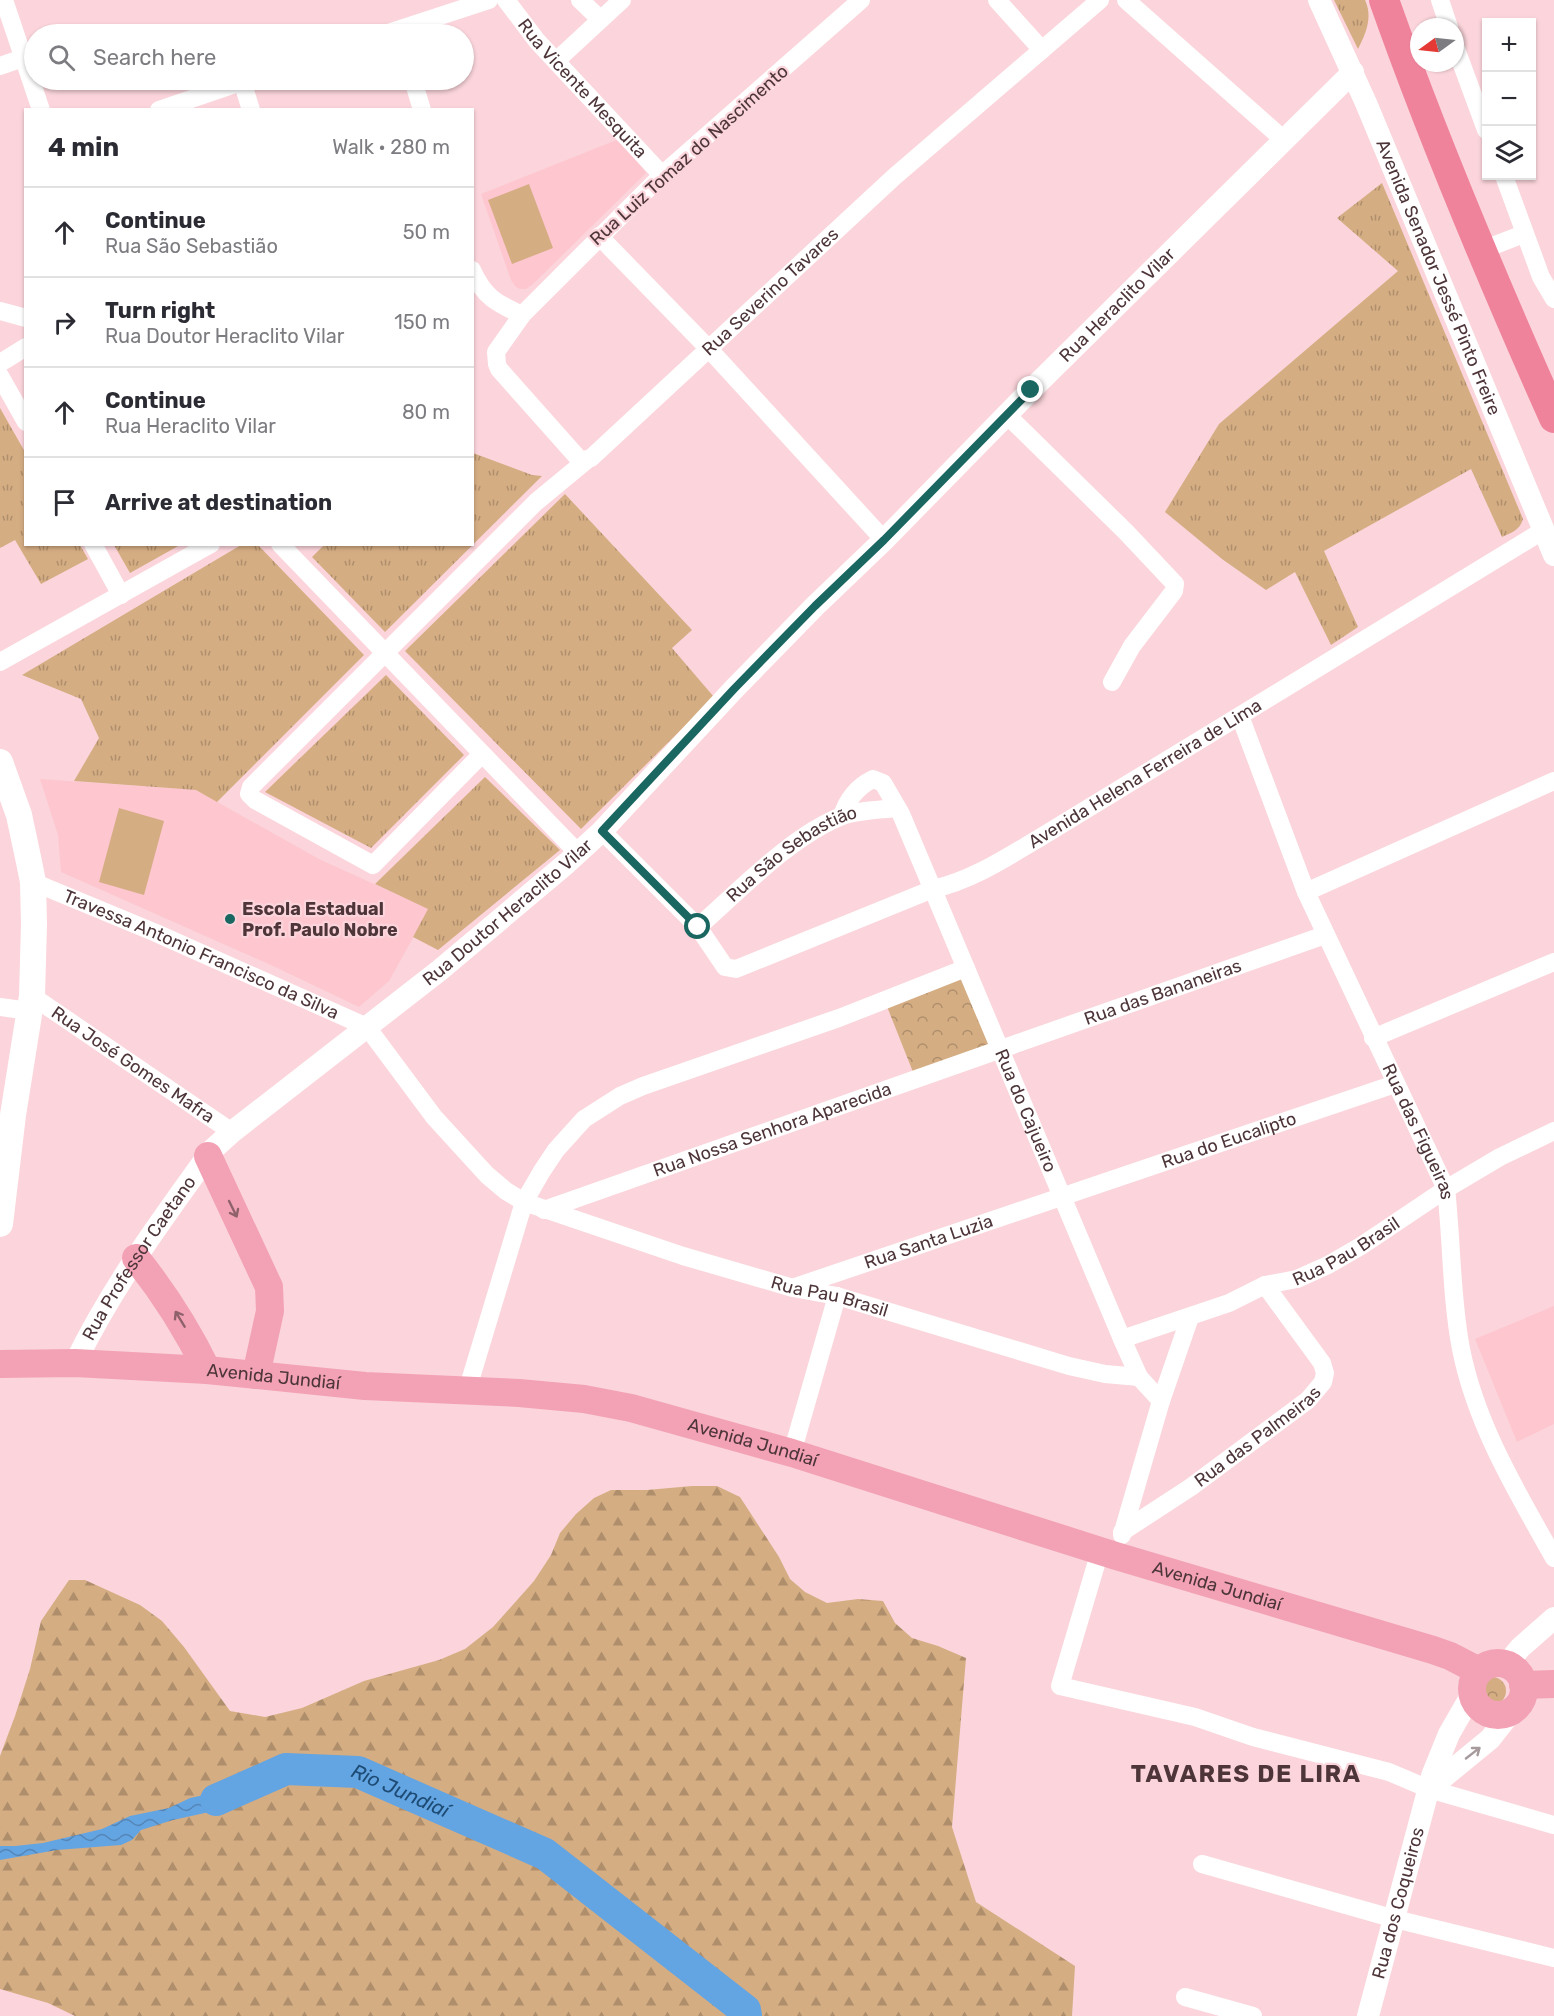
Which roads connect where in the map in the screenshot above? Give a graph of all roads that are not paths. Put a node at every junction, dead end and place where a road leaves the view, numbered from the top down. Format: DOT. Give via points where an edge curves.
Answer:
graph roads {
  1 [pos="4,0"];
  2 [pos="489,0"];
  3 [pos="506,0"];
  4 [pos="580,0"];
  5 [pos="622,0"];
  6 [pos="861,0"];
  7 [pos="997,0"];
  8 [pos="1100,0"];
  9 [pos="1126,0"];
  10 [pos="1318,0"];
  11 [pos="1384,0"];
  12 [pos="1440,0"];
  13 [pos="453,6"];
  14 [pos="1446,18"];
  15 [pos="600,19"];
  16 [pos="414,24"];
  17 [pos="1042,50"];
  18 [pos="23,58"];
  19 [pos="24,61"];
  20 [pos="556,62"];
  21 [pos="0,66"];
  22 [pos="1464,70"];
  23 [pos="1353,72"];
  24 [pos="34,90"];
  25 [pos="216,90"];
  26 [pos="247,90"];
  27 [pos="416,90"];
  28 [pos="40,108"];
  29 [pos="165,108"];
  30 [pos="251,108"];
  31 [pos="421,108"];
  32 [pos="1485,126"];
  33 [pos="1284,140"];
  34 [pos="662,175"];
  35 [pos="1505,180"];
  36 [pos="1524,234"];
  37 [pos="599,236"];
  38 [pos="1482,250"];
  39 [pos="474,274"];
  40 [pos="1554,299"];
  41 [pos="0,311"];
  42 [pos="522,315"];
  43 [pos="24,317"];
  44 [pos="24,348"];
  45 [pos="709,349"];
  46 [pos="0,363"];
  47 [pos="0,376"];
  48 [pos="1006,415"];
  49 [pos="24,418"];
  50 [pos="1554,418"];
  51 [pos="588,459"];
  52 [pos="1544,530"];
  53 [pos="884,540"];
  54 [pos="94,546"];
  55 [pos="208,546"];
  56 [pos="291,548"];
  57 [pos="1554,555"];
  58 [pos="121,595"];
  59 [pos="384,653"];
  60 [pos="0,662"];
  61 [pos="1112,682"];
  62 [pos="1240,716"];
  63 [pos="482,754"];
  64 [pos="0,762"];
  65 [pos="1554,781"];
  66 [pos="899,811"];
  67 [pos="842,816"];
  68 [pos="602,831"];
  69 [pos="578,853"];
  70 [pos="33,882"];
  71 [pos="933,889"];
  72 [pos="1306,892"];
  73 [pos="698,927"];
  74 [pos="1325,935"];
  75 [pos="1554,962"];
  76 [pos="966,968"];
  77 [pos="31,1003"];
  78 [pos="0,1006"];
  79 [pos="368,1027"];
  80 [pos="1373,1038"];
  81 [pos="999,1049"];
  82 [pos="1395,1084"];
  83 [pos="1554,1131"];
  84 [pos="232,1132"];
  85 [pos="208,1156"];
  86 [pos="1446,1189"];
  87 [pos="1062,1195"];
  88 [pos="524,1202"];
  89 [pos="544,1210"];
  90 [pos="0,1224"];
  91 [pos="136,1258"];
  92 [pos="1265,1285"];
  93 [pos="793,1288"];
  94 [pos="837,1296"];
  95 [pos="1190,1317"];
  96 [pos="1122,1339"];
  97 [pos="75,1363"];
  98 [pos="0,1364"];
  99 [pos="207,1370"];
  100 [pos="256,1375"];
  101 [pos="1139,1377"];
  102 [pos="467,1391"];
  103 [pos="1161,1401"];
  104 [pos="792,1453"];
  105 [pos="1113,1547"];
  106 [pos="1554,1558"];
  107 [pos="1554,1618"];
  108 [pos="1515,1675"];
  109 [pos="1475,1683"];
  110 [pos="1554,1684"];
  111 [pos="1512,1711"];
  112 [pos="1429,1789"];
  113 [pos="1554,1825"];
  114 [pos="1203,1864"];
  115 [pos="1395,1918"];
  116 [pos="1554,1958"];
  117 [pos="1185,1997"];
  118 [pos="1253,2016"];
  119 [pos="1368,2016"];
  1 -- 18 [label="street"];
  2 -- 13 [label="street"];
  3 -- 20 [label="street, Rua Vicente Mesquita"];
  4 -- 15 [label="street"];
  5 -- 15 [label="street"];
  6 -- 34 [label="street, Rua Luiz Tomaz do Nascimento"];
  7 -- 17 [label="street"];
  8 -- 17 [label="street, Rua Severino Tavares"];
  9 -- 33 [label="street"];
  10 -- 23 [label="street, Avenida Senador Jessé Pinto Freire"];
  11 -- 38 [label="highway"];
  12 -- 14 [label="street"];
  13 -- 16 [label="street"];
  15 -- 20 [label="street"];
  17 -- 45 [label="street, Rua Severino Tavares" via="894,177"];
  18 -- 19 [label="street"];
  18 -- 21 [label="street"];
  20 -- 34 [label="street, Rua Vicente Mesquita"];
  22 -- 32 [label="street"];
  23 -- 33 [label="street, Rua Heraclito Vilar"];
  23 -- 52 [label="street, Avenida Senador Jessé Pinto Freire"];
  24 -- 28 [label="street"];
  25 -- 29 [label="street"];
  26 -- 30 [label="street"];
  27 -- 31 [label="street"];
  33 -- 48 [label="street, Rua Heraclito Vilar"];
  34 -- 37 [label="street, Rua Luiz Tomaz do Nascimento"];
  35 -- 36 [label="street"];
  36 -- 38 [label="street"];
  36 -- 40 [label="street"];
  37 -- 42 [label="street, Rua Luiz Tomaz do Nascimento"];
  37 -- 45 [label="street"];
  38 -- 50 [label="highway"];
  39 -- 42 [label="street" via="493,301"];
  41 -- 43 [label="street"];
  42 -- 51 [label="street" via="496,352 497,364 573,455"];
  44 -- 46 [label="street"];
  45 -- 51 [label="street, Rua Severino Tavares"];
  45 -- 53 [label="street"];
  47 -- 49 [label="street"];
  48 -- 53 [label="street, Rua Heraclito Vilar"];
  48 -- 61 [label="street" via="1174,584 1174,591 1132,646"];
  51 -- 59 [label="street, Rua Severino Tavares" via="536,502"];
  52 -- 57 [label="street, Avenida Senador Jessé Pinto Freire"];
  52 -- 62 [label="street, Avenida Helena Ferreira de Lima"];
  53 -- 68 [label="street, Rua Doutor Heraclito Vilar" via="734,689"];
  54 -- 58 [label="street"];
  55 -- 58 [label="street"];
  56 -- 59 [label="street"];
  58 -- 60 [label="street"];
  59 -- 63 [label="street"];
  59 -- 63 [label="street, Rua Severino Tavares" via="251,787 250,796 373,866"];
  62 -- 71 [label="street, Avenida Helena Ferreira de Lima" via="980,872"];
  62 -- 72 [label="street, Rua das Figueiras"];
  63 -- 69 [label="street"];
  64 -- 70 [label="main road" via="19,815"];
  65 -- 72 [label="street"];
  66 -- 67 [label="street, Rua São Sebastião"];
  66 -- 67 [label="street" via="883,783 873,779 856,791"];
  66 -- 71 [label="street, Rua do Cajueiro"];
  67 -- 73 [label="street, Rua São Sebastião" via="796,843"];
  68 -- 69 [label="street, Rua Doutor Heraclito Vilar"];
  68 -- 73 [label="street"];
  69 -- 79 [label="street, Rua Doutor Heraclito Vilar"];
  70 -- 77 [label="main road"];
  70 -- 79 [label="street, Travessa Antonio Francisco da Silva"];
  71 -- 73 [label="street, Avenida Helena Ferreira de Lima" via="736,969 724,967"];
  71 -- 76 [label="street, Rua do Cajueiro"];
  72 -- 74 [label="street, Rua das Figueiras"];
  74 -- 80 [label="street, Rua das Figueiras"];
  74 -- 81 [label="street, Rua das Bananeiras"];
  75 -- 80 [label="street"];
  76 -- 81 [label="street, Rua do Cajueiro"];
  76 -- 88 [label="street" via="620,1096 572,1131"];
  77 -- 78 [label="street"];
  77 -- 84 [label="street, Rua José Gomes Mafra"];
  77 -- 90 [label="main road"];
  79 -- 84 [label="street, Rua Doutor Heraclito Vilar"];
  79 -- 88 [label="street, Rua Pau Brasil" via="442,1125 487,1175"];
  80 -- 82 [label="street, Rua das Figueiras"];
  81 -- 87 [label="street, Rua do Cajueiro"];
  81 -- 89 [label="street, Rua Nossa Senhora Aparecida"];
  82 -- 86 [label="street, Rua das Figueiras"];
  82 -- 87 [label="street, Rua do Eucalipto"];
  83 -- 86 [label="street, Rua Pau Brasil"];
  84 -- 85 [label="street, Rua Doutor Heraclito Vilar"];
  85 -- 91 [label="street, Rua Professor Caetano"];
  85 -- 100 [label="main road, one-way" via="268,1287 270,1311"];
  86 -- 92 [label="street, Rua Pau Brasil" via="1328,1265 1297,1278"];
  86 -- 106 [label="street, Rua das Figueiras" via="1461,1350 1472,1389 1501,1464"];
  87 -- 93 [label="street, Rua Santa Luzia"];
  87 -- 96 [label="street, Rua do Cajueiro"];
  88 -- 89 [label="street, Rua Pau Brasil"];
  88 -- 102 [label="street"];
  89 -- 93 [label="street, Rua Pau Brasil"];
  91 -- 97 [label="street, Rua Professor Caetano" via="98,1316"];
  99 -- 91 [label="main road, one-way" via="180,1318"];
  92 -- 95 [label="street, Rua Pau Brasil" via="1229,1304"];
  92 -- 105 [label="street, Rua das Palmeiras" via="1322,1363 1322,1385 1308,1400"];
  93 -- 94 [label="street, Rua Pau Brasil"];
  94 -- 101 [label="street, Rua Pau Brasil" via="1070,1366"];
  94 -- 104 [label="street"];
  95 -- 96 [label="street, Rua Pau Brasil"];
  95 -- 103 [label="street"];
  96 -- 101 [label="street, Rua do Cajueiro"];
  97 -- 98 [label="main road, Avenida Jundiaí"];
  97 -- 99 [label="main road, Avenida Jundiaí"];
  99 -- 100 [label="main road, Avenida Jundiaí"];
  100 -- 102 [label="main road, Avenida Jundiaí"];
  101 -- 103 [label="street, Rua do Cajueiro"];
  102 -- 104 [label="main road, Avenida Jundiaí" via="519,1393 631,1408"];
  103 -- 105 [label="street"];
  104 -- 105 [label="main road, Avenida Jundiaí"];
  105 -- 109 [label="main road, Avenida Jundiaí" via="1450,1656"];
  105 -- 112 [label="street" via="1060,1686 1195,1717 1253,1737 1389,1772"];
  107 -- 108 [label="street" via="1520,1648"];
  108 -- 109 [label="main road" via="1490,1664"];
  108 -- 110 [label="main road"];
  108 -- 111 [label="main road" via="1522,1700"];
  109 -- 111 [label="main road" via="1477,1705 1486,1713 1501,1716"];
  109 -- 112 [label="street, Rua dos Coqueiros" via="1441,1752"];
  112 -- 111 [label="street, one-way" via="1490,1739"];
  112 -- 113 [label="street"];
  112 -- 115 [label="street, Rua dos Coqueiros"];
  114 -- 115 [label="street"];
  115 -- 116 [label="street"];
  115 -- 119 [label="street, Rua dos Coqueiros"];
  117 -- 118 [label="street"];
}
